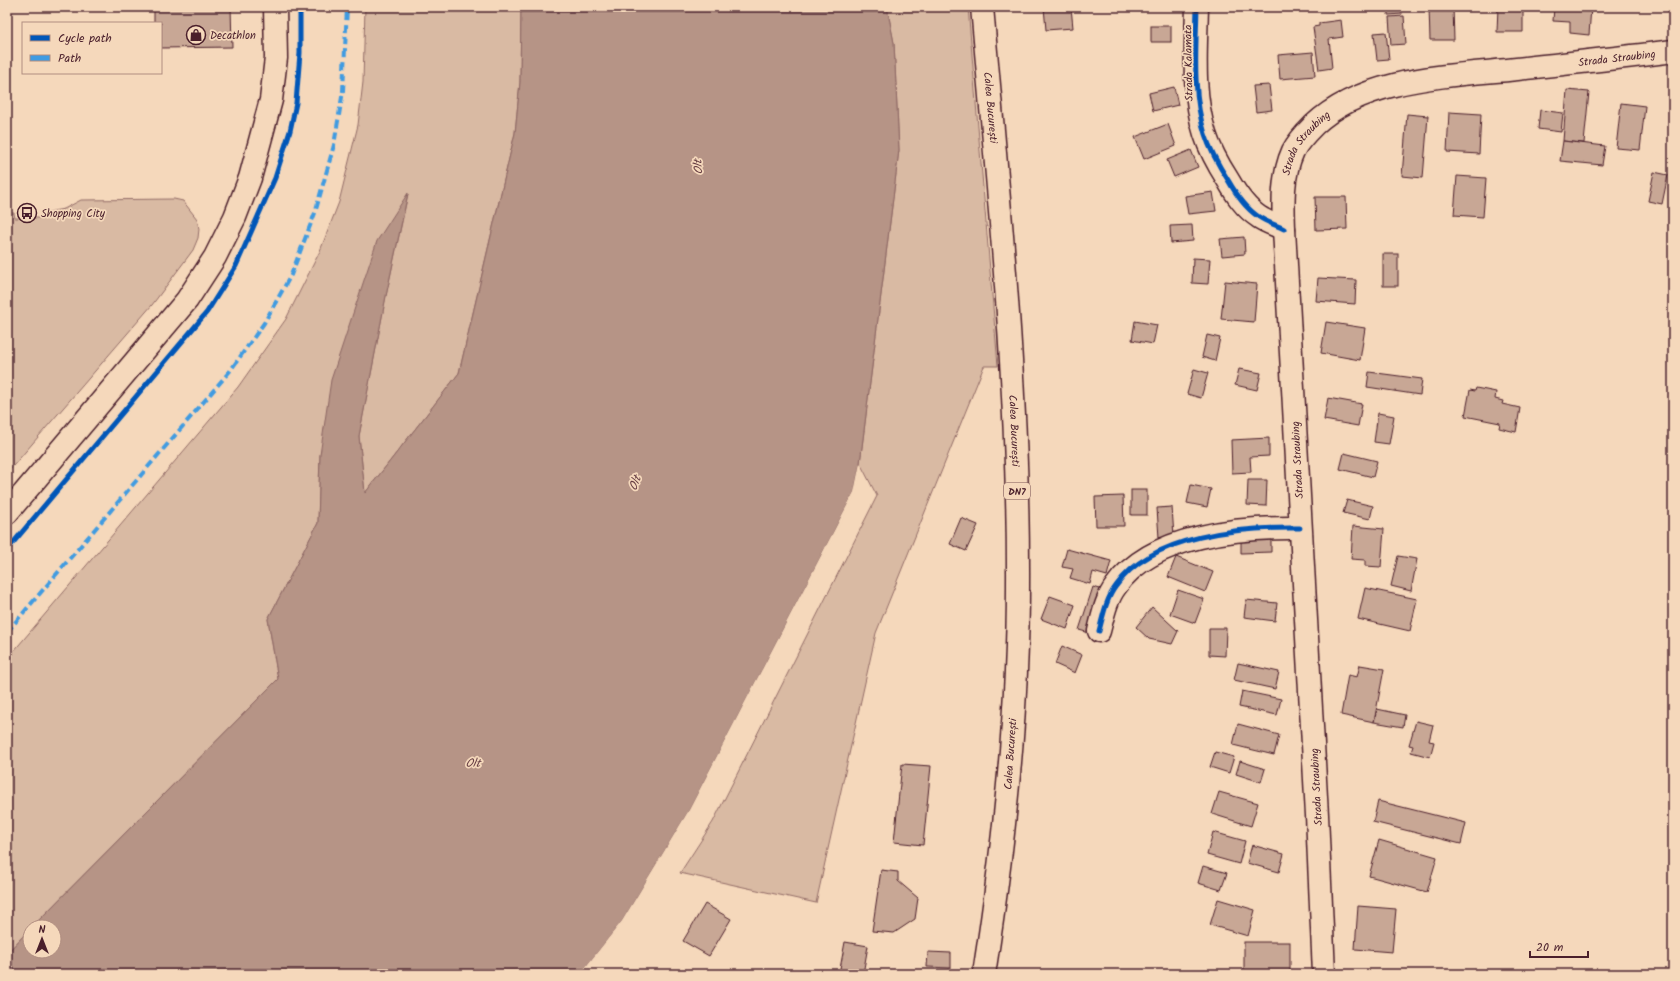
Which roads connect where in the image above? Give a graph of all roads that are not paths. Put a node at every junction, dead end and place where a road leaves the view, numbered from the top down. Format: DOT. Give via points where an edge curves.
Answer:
graph roads {
  1 [pos="275,7"];
  2 [pos="982,7"];
  3 [pos="1197,7"];
  4 [pos="1673,51"];
  5 [pos="1284,228"];
  6 [pos="7,513"];
  7 [pos="1300,528"];
  8 [pos="1099,631"];
  9 [pos="984,974"];
  10 [pos="1324,974"];
  1 -- 6 [label="main road" via="276,58 268,115 250,178 235,217 215,257 187,300"];
  2 -- 9 [label="main road, Calea București / DN7" via="1013,387 1018,580 1016,671 1010,760 1003,835"];
  3 -- 5 [label="main road, Strada Kalamata" via="1198,105 1205,135 1233,190 1246,206 1259,218"];
  4 -- 5 [label="main road, Strada Straubing" via="1400,83 1341,104 1323,116 1305,134 1294,151 1287,171 1284,192"];
  5 -- 7 [label="main road, Strada Straubing"];
  7 -- 8 [label="main road" via="1244,530 1211,535 1158,552 1138,563 1114,587"];
  7 -- 10 [label="main road, Strada Straubing"];
}
